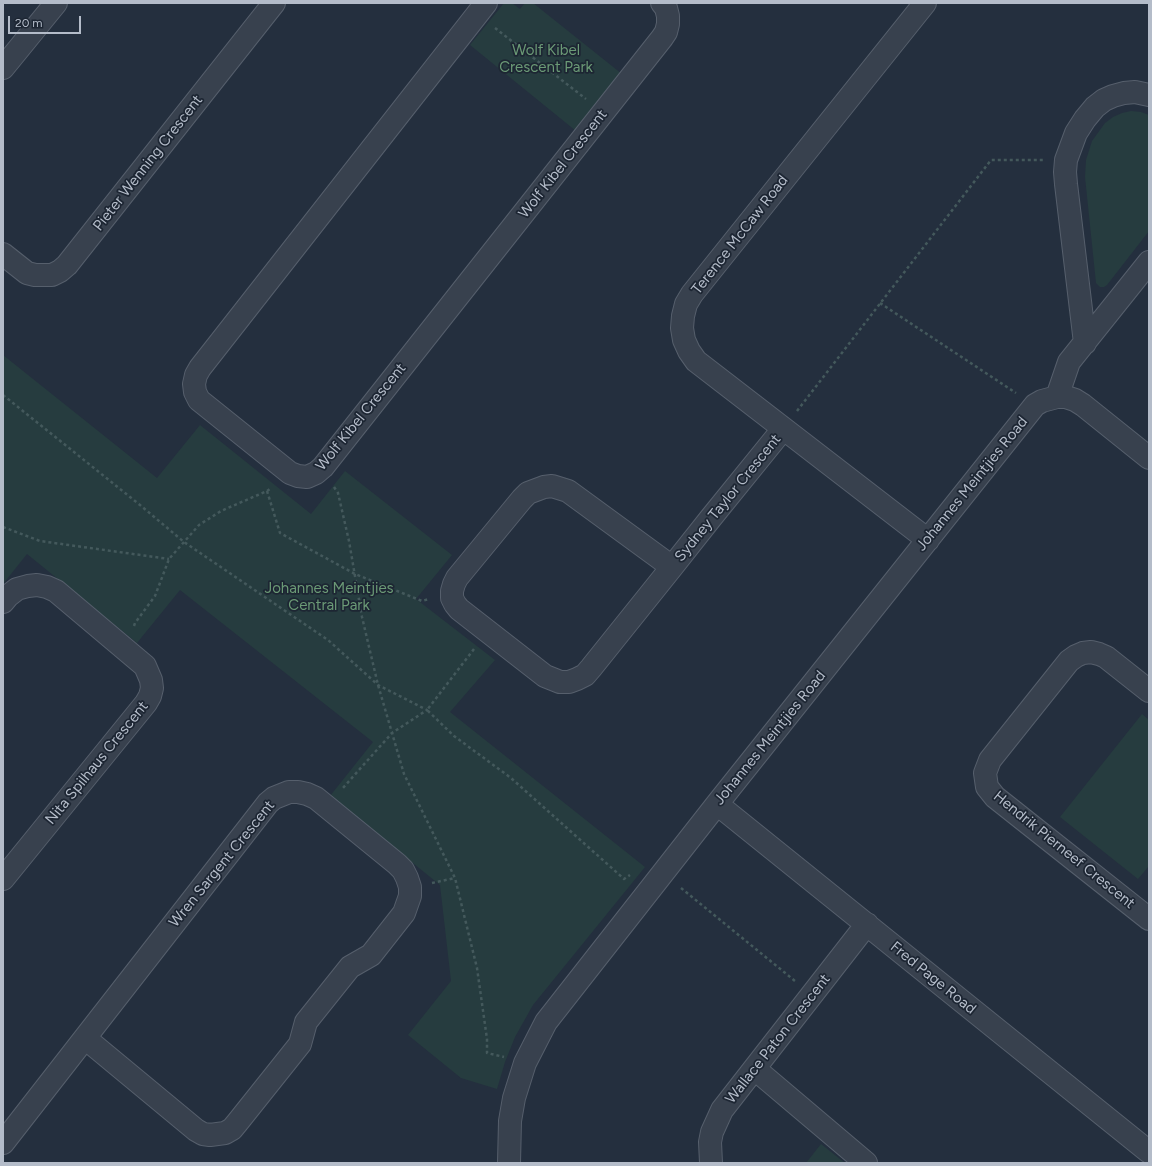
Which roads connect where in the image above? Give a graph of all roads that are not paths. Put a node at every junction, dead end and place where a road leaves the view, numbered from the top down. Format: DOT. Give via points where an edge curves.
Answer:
graph roads {
  1 [pos="56,3"];
  2 [pos="274,3"];
  3 [pos="486,3"];
  4 [pos="662,3"];
  5 [pos="925,3"];
  6 [pos="3,68"];
  7 [pos="1149,95"];
  8 [pos="3,254"];
  9 [pos="1149,262"];
  10 [pos="1085,343"];
  11 [pos="1057,397"];
  12 [pos="783,429"];
  13 [pos="1149,458"];
  14 [pos="928,540"];
  15 [pos="672,567"];
  16 [pos="3,602"];
  17 [pos="1149,691"];
  18 [pos="717,804"];
  19 [pos="3,879"];
  20 [pos="1149,919"];
  21 [pos="867,924"];
  22 [pos="85,1038"];
  23 [pos="755,1069"];
  24 [pos="3,1143"];
  25 [pos="1149,1152"];
  26 [pos="509,1163"];
  27 [pos="711,1163"];
  28 [pos="866,1163"];
  1 -- 6 [label="street"];
  2 -- 8 [label="street, Pieter Wenning Crescent" via="67,265 52,275 35,275 27,273"];
  3 -- 4 [label="street, Wolf Kibel Crescent" via="196,375 194,384 199,400 290,473 308,477 323,467 662,38 666,32 668,16"];
  5 -- 12 [label="street, Terence McCaw Road" via="686,304 684,340 696,361"];
  7 -- 10 [label="street" via="1124,93 1104,100 1095,107 1076,133 1066,160 1066,184"];
  9 -- 10 [label="street"];
  10 -- 11 [label="street" via="1070,362"];
  11 -- 13 [label="street" via="1066,397 1083,405"];
  11 -- 14 [label="street, Johannes Meintjies Road" via="1035,405"];
  12 -- 14 [label="street, Terence McCaw Road"];
  12 -- 15 [label="street, Sydney Taylor Crescent"];
  14 -- 18 [label="street, Johannes Meintjies Road"];
  15 -- 15 [label="street, Sydney Taylor Crescent" via="585,675 569,682 560,682 545,676 459,609 452,598 457,578 522,499 528,493 544,487 552,486 568,491"];
  16 -- 19 [label="street, Nita Spilhaus Crescent" via="17,589 28,586 38,585 56,591 145,666 151,680 150,696 146,703"];
  17 -- 20 [label="street, Hendrik Pierneef Crescent" via="1106,657 1091,652 1076,656 1069,661 990,760 985,774 987,787 996,797"];
  18 -- 21 [label="street, Fred Page Road"];
  18 -- 26 [label="street, Johannes Meintjies Road" via="546,1022 525,1063 514,1098 510,1121"];
  21 -- 23 [label="street, Wallace Paton Crescent"];
  21 -- 25 [label="street, Fred Page Road"];
  22 -- 22 [label="street, Wren Sargent Crescent" via="196,1130 203,1134 225,1133 232,1129 300,1044 306,1022 350,967 371,955 404,913 408,905 410,887 403,870 308,794 281,794 268,803"];
  22 -- 24 [label="street, Wren Sargent Crescent"];
  23 -- 27 [label="street, Wallace Paton Crescent" via="716,1121 710,1142"];
  23 -- 28 [label="street"];
}
